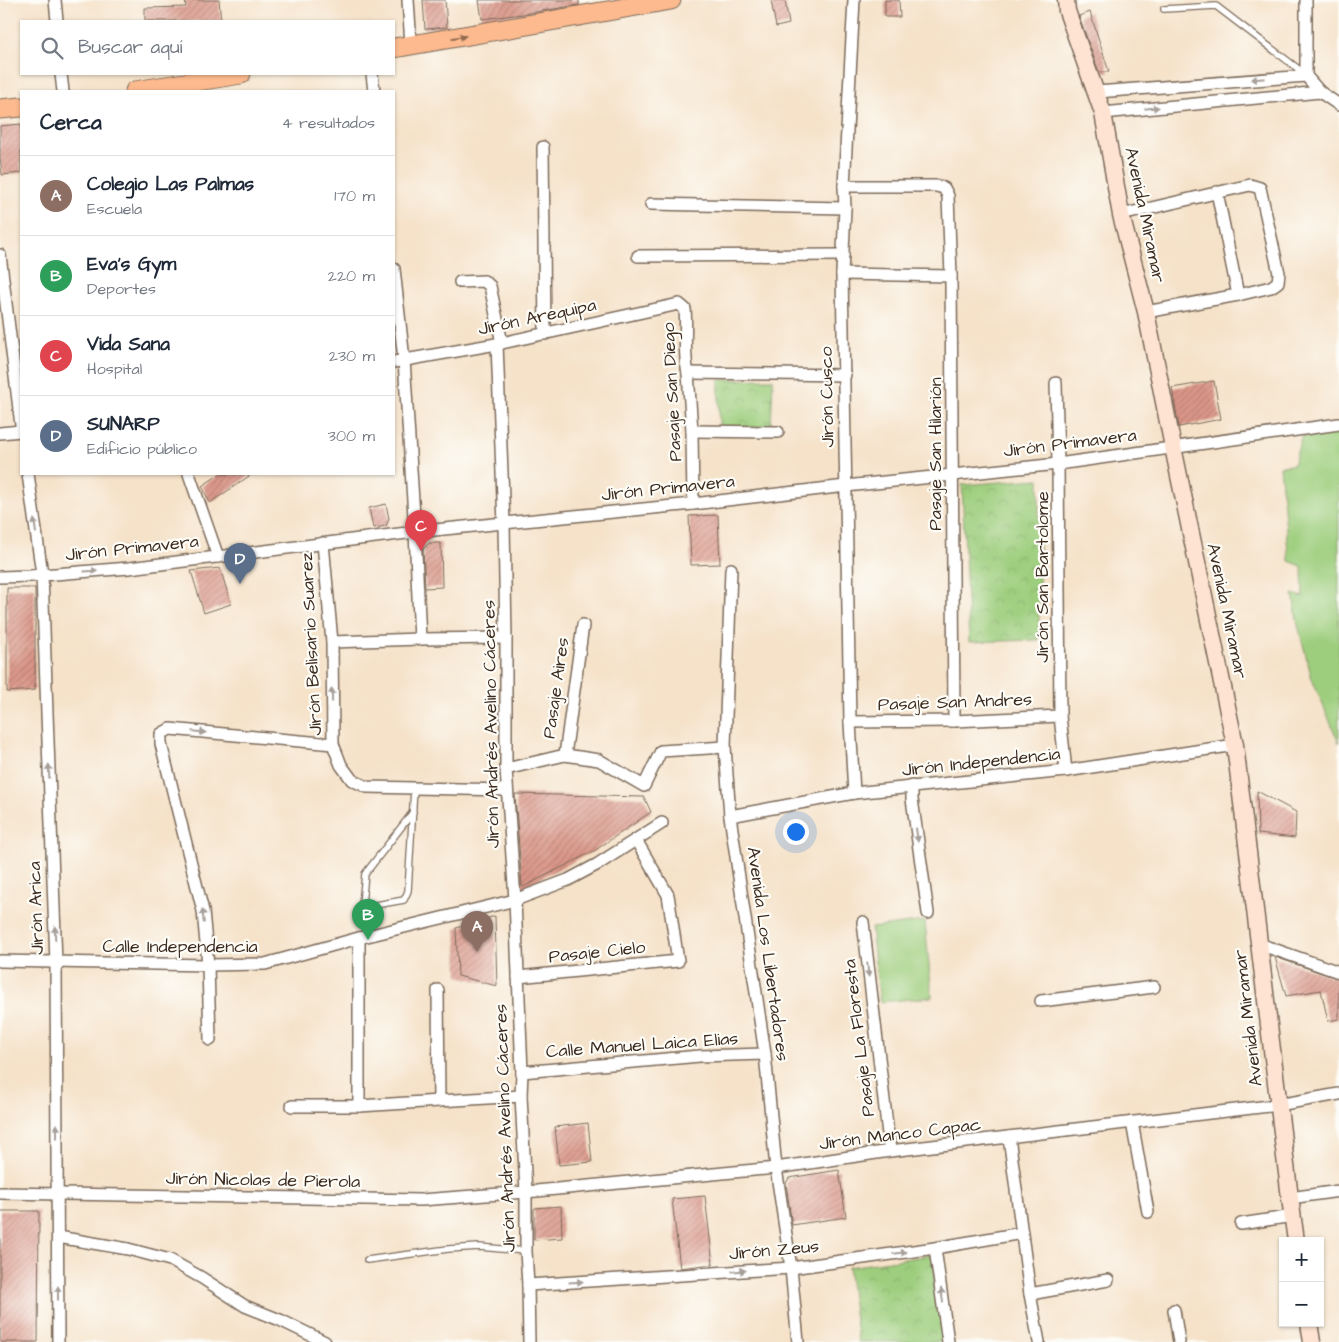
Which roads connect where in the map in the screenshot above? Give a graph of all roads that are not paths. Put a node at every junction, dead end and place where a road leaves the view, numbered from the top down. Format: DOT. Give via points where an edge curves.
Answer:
graph roads {
  1 [pos="55,0"];
  2 [pos="408,0"];
  3 [pos="671,0"];
  4 [pos="854,0"];
  5 [pos="1306,0"];
  6 [pos="1064,4"];
  7 [pos="1164,9"];
  8 [pos="57,20"];
  9 [pos="402,47"];
  10 [pos="61,75"];
  11 [pos="235,75"];
  12 [pos="372,75"];
  13 [pos="1306,76"];
  14 [pos="63,90"];
  15 [pos="141,90"];
  16 [pos="374,90"];
  17 [pos="1097,92"];
  18 [pos="1320,92"];
  19 [pos="1339,106"];
  20 [pos="20,107"];
  21 [pos="0,109"];
  22 [pos="1104,113"];
  23 [pos="543,147"];
  24 [pos="844,186"];
  25 [pos="1217,192"];
  26 [pos="651,204"];
  27 [pos="845,208"];
  28 [pos="1122,215"];
  29 [pos="0,255"];
  30 [pos="842,255"];
  31 [pos="638,256"];
  32 [pos="842,274"];
  33 [pos="951,276"];
  34 [pos="460,282"];
  35 [pos="395,287"];
  36 [pos="1238,295"];
  37 [pos="685,309"];
  38 [pos="1146,312"];
  39 [pos="545,334"];
  40 [pos="499,343"];
  41 [pos="399,361"];
  42 [pos="688,373"];
  43 [pos="845,375"];
  44 [pos="1056,383"];
  45 [pos="20,417"];
  46 [pos="1339,424"];
  47 [pos="20,431"];
  48 [pos="692,431"];
  49 [pos="778,432"];
  50 [pos="0,433"];
  51 [pos="1173,448"];
  52 [pos="1058,464"];
  53 [pos="953,474"];
  54 [pos="28,475"];
  55 [pos="189,475"];
  56 [pos="846,486"];
  57 [pos="693,504"];
  58 [pos="504,524"];
  59 [pos="415,532"];
  60 [pos="323,543"];
  61 [pos="218,557"];
  62 [pos="731,569"];
  63 [pos="42,574"];
  64 [pos="0,577"];
  65 [pos="582,625"];
  66 [pos="506,638"];
  67 [pos="420,639"];
  68 [pos="332,642"];
  69 [pos="1060,716"];
  70 [pos="954,721"];
  71 [pos="850,722"];
  72 [pos="333,744"];
  73 [pos="1235,745"];
  74 [pos="725,748"];
  75 [pos="565,754"];
  76 [pos="506,769"];
  77 [pos="1066,771"];
  78 [pos="912,786"];
  79 [pos="414,788"];
  80 [pos="506,790"];
  81 [pos="854,793"];
  82 [pos="413,812"];
  83 [pos="730,816"];
  84 [pos="662,823"];
  85 [pos="636,840"];
  86 [pos="515,900"];
  87 [pos="928,913"];
  88 [pos="863,922"];
  89 [pos="359,938"];
  90 [pos="1259,944"];
  91 [pos="0,961"];
  92 [pos="56,963"];
  93 [pos="208,965"];
  94 [pos="1339,972"];
  95 [pos="518,977"];
  96 [pos="1154,987"];
  97 [pos="438,990"];
  98 [pos="1041,1001"];
  99 [pos="210,1040"];
  100 [pos="765,1054"];
  101 [pos="522,1072"];
  102 [pos="1339,1094"];
  103 [pos="521,1096"];
  104 [pos="438,1101"];
  105 [pos="1278,1105"];
  106 [pos="292,1106"];
  107 [pos="359,1106"];
  108 [pos="1132,1122"];
  109 [pos="1009,1138"];
  110 [pos="890,1151"];
  111 [pos="776,1168"];
  112 [pos="1339,1191"];
  113 [pos="526,1192"];
  114 [pos="0,1193"];
  115 [pos="57,1194"];
  116 [pos="1290,1198"];
  117 [pos="1148,1212"];
  118 [pos="1293,1216"];
  119 [pos="1241,1224"];
  120 [pos="1022,1233"];
  121 [pos="58,1237"];
  122 [pos="1296,1237"];
  123 [pos="936,1248"];
  124 [pos="526,1251"];
  125 [pos="367,1260"];
  126 [pos="791,1268"];
  127 [pos="1108,1280"];
  128 [pos="528,1285"];
  129 [pos="1030,1294"];
  130 [pos="1174,1310"];
  131 [pos="1310,1327"];
  132 [pos="58,1342"];
  133 [pos="325,1342"];
  134 [pos="528,1342"];
  135 [pos="798,1342"];
  136 [pos="948,1342"];
  137 [pos="1039,1342"];
  138 [pos="1179,1342"];
  139 [pos="1312,1342"];
  1 -- 8 [label="street"];
  2 -- 9 [label="street"];
  9 -- 3 [label="main road, one-way"];
  4 -- 24 [label="street, Jirón Cusco"];
  5 -- 13 [label="street"];
  6 -- 17 [label="street, Avenida Miramar"];
  7 -- 13 [label="lane" via="1216,6"];
  10 -- 14 [label="street"];
  11 -- 15 [label="main road"];
  12 -- 16 [label="street"];
  13 -- 17 [label="street, one-way"];
  13 -- 18 [label="street"];
  17 -- 22 [label="street, Avenida Miramar"];
  18 -- 19 [label="street"];
  22 -- 18 [label="street, one-way"];
  20 -- 21 [label="main road"];
  22 -- 28 [label="street, Avenida Miramar"];
  23 -- 39 [label="street"];
  24 -- 27 [label="street, Jirón Cusco"];
  24 -- 33 [label="street, Pasaje San Hilarión" via="944,188 948,196"];
  25 -- 28 [label="street"];
  25 -- 36 [label="street"];
  25 -- 36 [label="street" via="1250,185 1260,188 1278,273 1278,282 1271,287"];
  26 -- 27 [label="street"];
  27 -- 30 [label="street, Jirón Cusco"];
  28 -- 38 [label="street, Avenida Miramar"];
  29 -- 45 [label="street"];
  30 -- 31 [label="street"];
  30 -- 32 [label="street, Jirón Cusco"];
  32 -- 33 [label="street"];
  32 -- 43 [label="street, Jirón Cusco"];
  33 -- 53 [label="street, Pasaje San Hilarión"];
  34 -- 40 [label="street, Jirón Andrés Avelino Cáceres" via="484,281 490,286"];
  35 -- 41 [label="street"];
  36 -- 38 [label="street"];
  37 -- 39 [label="street, Jirón Arequipa" via="679,304"];
  37 -- 42 [label="street, Pasaje San Diego"];
  38 -- 51 [label="street, Avenida Miramar"];
  39 -- 40 [label="street, Jirón Arequipa"];
  40 -- 41 [label="street, Jirón Arequipa"];
  40 -- 58 [label="street, Jirón Andrés Avelino Cáceres"];
  41 -- 59 [label="street"];
  42 -- 43 [label="street"];
  42 -- 48 [label="street, Pasaje San Diego"];
  43 -- 56 [label="street, Jirón Cusco"];
  44 -- 52 [label="street, Jirón San Bartolome"];
  46 -- 51 [label="street, Jirón Primavera"];
  47 -- 50 [label="street"];
  48 -- 49 [label="street"];
  48 -- 57 [label="street, Pasaje San Diego"];
  51 -- 52 [label="street, Jirón Primavera"];
  51 -- 73 [label="street, Avenida Miramar"];
  52 -- 53 [label="street, Jirón Primavera"];
  52 -- 69 [label="street, Jirón San Bartolome"];
  53 -- 56 [label="street, Jirón Primavera"];
  53 -- 70 [label="street, Pasaje San Hilarión"];
  63 -- 54 [label="street, Jirón Arica, one-way"];
  55 -- 61 [label="street"];
  56 -- 57 [label="street, Jirón Primavera"];
  56 -- 71 [label="street, Jirón Cusco"];
  57 -- 58 [label="street, Jirón Primavera"];
  58 -- 59 [label="street, Jirón Primavera"];
  58 -- 66 [label="street, Jirón Andrés Avelino Cáceres"];
  59 -- 60 [label="street, Jirón Primavera"];
  59 -- 67 [label="street"];
  60 -- 61 [label="street, Jirón Primavera"];
  60 -- 68 [label="street, Jirón Belisario Suarez"];
  63 -- 61 [label="street, Jirón Primavera, one-way"];
  62 -- 74 [label="street, Avenida Los Libertadores"];
  63 -- 64 [label="street, Jirón Primavera"];
  92 -- 63 [label="street, Jirón Arica, one-way"];
  65 -- 75 [label="street, Pasaje Aires"];
  66 -- 67 [label="street"];
  66 -- 76 [label="street, Jirón Andrés Avelino Cáceres"];
  67 -- 68 [label="street"];
  72 -- 68 [label="street, Jirón Belisario Suarez, one-way"];
  69 -- 70 [label="street, Pasaje San Andres"];
  69 -- 77 [label="street, Jirón San Bartolome"];
  70 -- 71 [label="street, Pasaje San Andres"];
  71 -- 81 [label="street, Jirón Cusco"];
  72 -- 79 [label="street" via="340,765 352,780 366,787"];
  93 -- 72 [label="street, one-way" via="203,911 161,744 162,734 170,729"];
  73 -- 77 [label="street, Jirón Independencia"];
  73 -- 90 [label="street, Avenida Miramar"];
  74 -- 75 [label="street" via="661,751 644,786 599,760"];
  74 -- 83 [label="street, Avenida Los Libertadores"];
  75 -- 76 [label="street"];
  76 -- 80 [label="street, Jirón Andrés Avelino Cáceres"];
  77 -- 78 [label="street, Jirón Independencia"];
  78 -- 81 [label="street, Jirón Independencia"];
  78 -- 87 [label="street, one-way"];
  79 -- 80 [label="street"];
  79 -- 82 [label="lane"];
  80 -- 86 [label="street, Jirón Andrés Avelino Cáceres"];
  81 -- 83 [label="street, Jirón Independencia"];
  82 -- 82 [label="lane" via="365,874 364,907 404,900 407,896"];
  83 -- 100 [label="street, Avenida Los Libertadores"];
  84 -- 85 [label="street, Calle Independencia"];
  85 -- 86 [label="street, Calle Independencia" via="568,880"];
  85 -- 95 [label="street, Pasaje Cielo" via="668,895 678,961"];
  86 -- 89 [label="street, Calle Independencia"];
  86 -- 95 [label="street, Jirón Andrés Avelino Cáceres"];
  88 -- 110 [label="street, Pasaje La Floresta, one-way"];
  89 -- 93 [label="street, Calle Independencia" via="265,964"];
  89 -- 107 [label="street"];
  90 -- 94 [label="street"];
  90 -- 105 [label="street, Avenida Miramar"];
  91 -- 92 [label="street, Calle Independencia"];
  92 -- 93 [label="street, Calle Independencia"];
  115 -- 92 [label="street, Jirón Arica, one-way"];
  93 -- 99 [label="street"];
  95 -- 101 [label="street, Jirón Andrés Avelino Cáceres"];
  96 -- 98 [label="street"];
  97 -- 104 [label="street"];
  100 -- 101 [label="street, Calle Manuel Laica Elias" via="700,1056"];
  100 -- 111 [label="street, Avenida Los Libertadores"];
  101 -- 103 [label="street, Jirón Andrés Avelino Cáceres"];
  102 -- 105 [label="street"];
  103 -- 104 [label="street"];
  103 -- 113 [label="street, Jirón Andrés Avelino Cáceres"];
  104 -- 107 [label="street"];
  105 -- 108 [label="street, Jirón Manco Capac"];
  105 -- 116 [label="street, Avenida Miramar"];
  106 -- 107 [label="street"];
  108 -- 109 [label="street, Jirón Manco Capac"];
  108 -- 117 [label="street"];
  109 -- 110 [label="street, Jirón Manco Capac"];
  109 -- 120 [label="street"];
  110 -- 111 [label="street, Jirón Manco Capac"];
  111 -- 113 [label="street, Jirón Manco Capac"];
  111 -- 126 [label="street, Avenida Los Libertadores"];
  112 -- 116 [label="street"];
  113 -- 115 [label="street, Jirón Nicolas de Pierola" via="421,1200"];
  113 -- 124 [label="street, Jirón Andrés Avelino Cáceres"];
  114 -- 115 [label="street, Jirón Nicolas de Pierola"];
  115 -- 121 [label="street, Jirón Arica"];
  116 -- 118 [label="street, Avenida Miramar"];
  118 -- 119 [label="street"];
  118 -- 122 [label="street, Avenida Miramar"];
  120 -- 123 [label="street, Jirón Zeus"];
  120 -- 129 [label="street"];
  132 -- 121 [label="street, Jirón Arica, one-way"];
  121 -- 133 [label="street" via="170,1260 245,1306"];
  126 -- 123 [label="street, Jirón Zeus, one-way"];
  136 -- 123 [label="street, one-way"];
  124 -- 125 [label="lane" via="479,1247"];
  124 -- 128 [label="street, Jirón Andrés Avelino Cáceres"];
  128 -- 126 [label="street, Jirón Zeus, one-way"];
  126 -- 135 [label="street, Avenida Los Libertadores"];
  127 -- 129 [label="street"];
  128 -- 134 [label="street, Jirón Andrés Avelino Cáceres"];
  129 -- 137 [label="street"];
  130 -- 138 [label="street"];
  131 -- 139 [label="street"];
}
